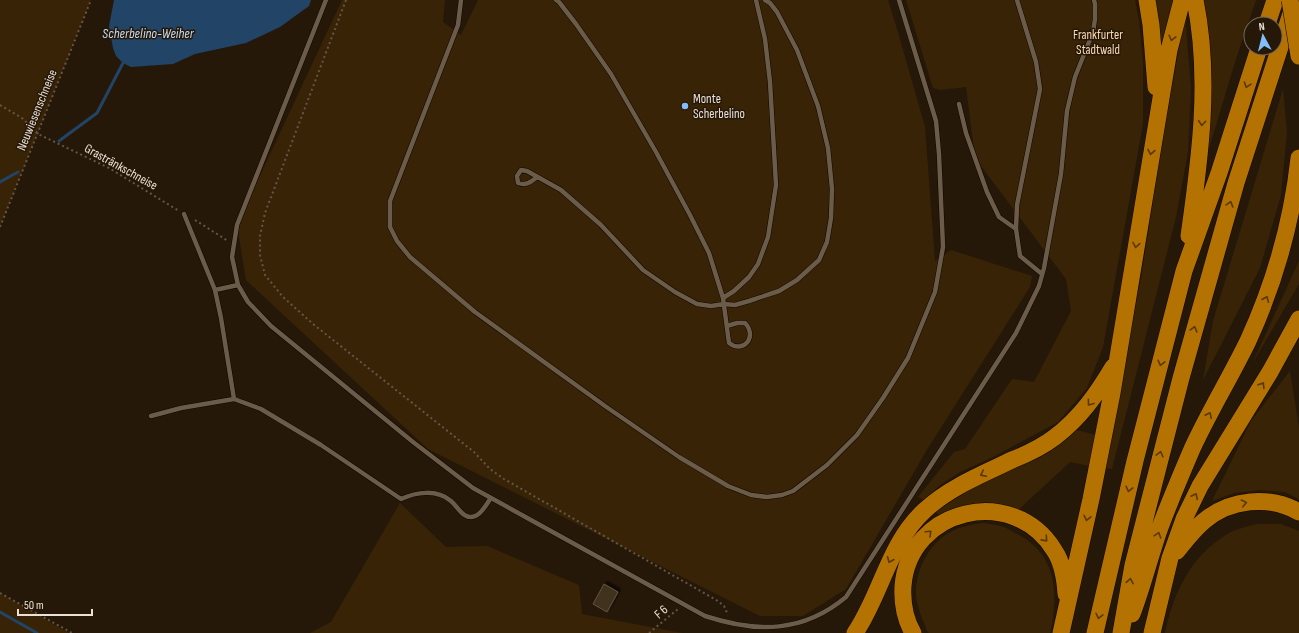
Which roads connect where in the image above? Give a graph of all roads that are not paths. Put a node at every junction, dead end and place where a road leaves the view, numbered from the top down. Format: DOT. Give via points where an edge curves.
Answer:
graph roads {
  1 [pos="326,0"];
  2 [pos="461,0"];
  3 [pos="556,0"];
  4 [pos="756,0"];
  5 [pos="765,0"];
  6 [pos="899,0"];
  7 [pos="1016,0"];
  8 [pos="1094,0"];
  9 [pos="1147,0"];
  10 [pos="1182,0"];
  11 [pos="1195,0"];
  12 [pos="1275,0"];
  13 [pos="1290,0"];
  14 [pos="1295,0"];
  15 [pos="1270,16"];
  16 [pos="1256,56"];
  17 [pos="1299,56"];
  18 [pos="959,104"];
  19 [pos="1158,114"];
  20 [pos="1299,158"];
  21 [pos="537,177"];
  22 [pos="184,214"];
  23 [pos="1016,229"];
  24 [pos="1184,271"];
  25 [pos="1042,274"];
  26 [pos="238,285"];
  27 [pos="215,290"];
  28 [pos="723,298"];
  29 [pos="724,304"];
  30 [pos="1299,319"];
  31 [pos="727,326"];
  32 [pos="1118,358"];
  33 [pos="234,399"];
  34 [pos="151,416"];
  35 [pos="491,498"];
  36 [pos="1299,512"];
  37 [pos="1170,558"];
  38 [pos="1067,610"];
  39 [pos="855,633"];
  40 [pos="913,633"];
  41 [pos="1061,633"];
  42 [pos="1095,633"];
  43 [pos="1121,633"];
  44 [pos="1124,633"];
  45 [pos="1152,633"];
  1 -- 26 [label="lane" via="237,225 232,257"];
  2 -- 6 [label="lane" via="458,25 390,201 390,227 397,241 410,257 475,312 605,406 679,457 728,486 751,495 767,497 793,491 827,465 857,435 884,398 908,358 935,292 943,247 936,121"];
  3 -- 28 [label="lane" via="611,74 656,152 708,253"];
  4 -- 28 [label="lane" via="765,39 770,82 776,185 768,237 758,264 749,277"];
  5 -- 29 [label="lane" via="777,12 797,50 818,106 828,148 832,189 831,218 827,242 819,260 797,280 749,302"];
  7 -- 23 [label="lane" via="1036,62 1040,89 1017,205"];
  8 -- 25 [label="lane" via="1093,32 1075,77 1067,111 1061,174"];
  9 -- 19 [label="highway"];
  10 -- 19 [label="highway, one-way" via="1169,50"];
  11 -- 24 [label="highway, one-way" via="1202,47 1203,108"];
  12 -- 15 [label="highway"];
  13 -- 17 [label="highway, bridge"];
  43 -- 14 [label="highway, one-way" via="1132,565 1185,363 1234,190"];
  16 -- 24 [label="highway, one-way"];
  18 -- 23 [label="lane" via="966,134 987,192 999,218"];
  19 -- 32 [label="highway, one-way"];
  44 -- 20 [label="highway, one-way" via="1176,486 1196,440 1247,342 1268,293 1288,226"];
  21 -- 29 [label="lane" via="561,190 601,225 643,270 675,292 697,304"];
  22 -- 27 [label="lane"];
  23 -- 25 [label="lane" via="1020,256"];
  24 -- 42 [label="highway, one-way"];
  25 -- 35 [label="lane" via="1039,286 1016,333 846,597 824,615 798,627 751,630 705,616"];
  26 -- 27 [label="lane"];
  26 -- 35 [label="lane" via="248,302 271,326 413,442 473,488"];
  27 -- 33 [label="lane"];
  28 -- 29 [label="lane"];
  29 -- 31 [label="lane"];
  37 -- 30 [label="highway, one-way" via="1184,519 1200,486 1270,372"];
  31 -- 31 [label="lane" via="745,323 750,328 751,336 747,343 740,346 729,343"];
  32 -- 38 [label="highway, one-way"];
  32 -- 39 [label="highway, one-way" via="1085,409 1054,438 1027,454 959,486 937,500 915,520 896,547 874,598"];
  33 -- 34 [label="lane"];
  33 -- 35 [label="lane" via="261,409 321,445 401,499 422,492 440,495 451,500 467,517 475,517"];
  37 -- 36 [label="highway, one-way" via="1204,521 1233,505 1253,501 1272,502 1290,506"];
  37 -- 45 [label="highway"];
  40 -- 38 [label="highway, one-way" via="905,612 903,591 912,555 925,536 935,527 973,512 1000,512 1030,525 1044,536 1060,561"];
  38 -- 41 [label="highway"];
}
